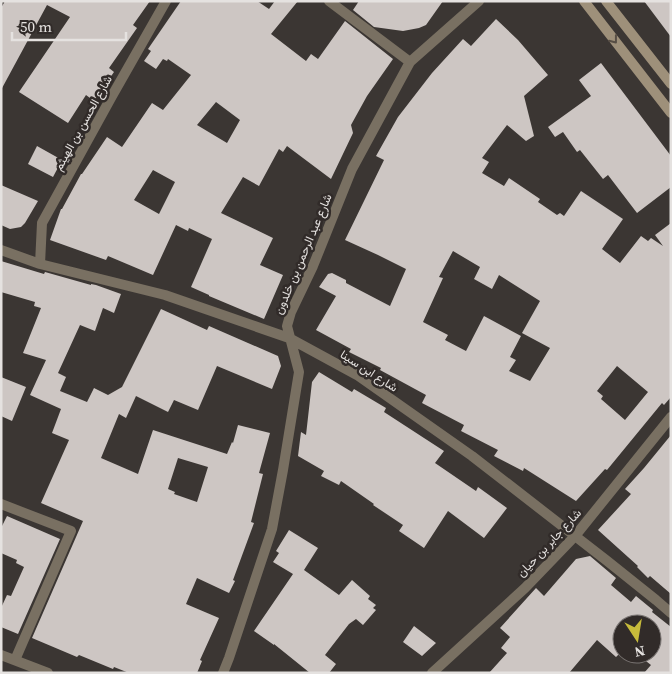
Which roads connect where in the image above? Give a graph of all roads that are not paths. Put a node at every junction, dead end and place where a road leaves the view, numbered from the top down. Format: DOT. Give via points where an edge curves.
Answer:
graph roads {
  1 [pos="166,1"];
  2 [pos="329,1"];
  3 [pos="479,1"];
  4 [pos="584,1"];
  5 [pos="606,1"];
  6 [pos="410,62"];
  7 [pos="671,84"];
  8 [pos="671,113"];
  9 [pos="1,250"];
  10 [pos="40,264"];
  11 [pos="290,338"];
  12 [pos="671,417"];
  13 [pos="1,504"];
  14 [pos="575,536"];
  15 [pos="671,614"];
  16 [pos="1,655"];
  17 [pos="15,660"];
  18 [pos="48,673"];
  19 [pos="223,673"];
  20 [pos="432,673"];
  1 -- 10 [label="street, شارع الحسن بن الهيثم" via="42,224"];
  2 -- 6 [label="street"];
  3 -- 6 [label="street, شارع عبد الرحمن بن خلدون"];
  4 -- 8 [label="main road, one-way"];
  5 -- 7 [label="main road"];
  6 -- 11 [label="street, شارع عبد الرحمن بن خلدون" via="352,169 291,312 287,326"];
  9 -- 10 [label="street, شارع ابن سينا"];
  10 -- 11 [label="street, شارع ابن سينا" via="165,295"];
  11 -- 14 [label="street, شارع ابن سينا" via="365,380 472,456"];
  11 -- 19 [label="street, شارع عبد الرحمن بن خلدون" via="299,372 272,529"];
  12 -- 14 [label="street, شارع جابر بن حيان"];
  13 -- 17 [label="street" via="71,531"];
  14 -- 15 [label="street, شارع ابن سينا"];
  14 -- 20 [label="street, شارع جابر بن حيان" via="525,588"];
  16 -- 17 [label="street"];
  17 -- 18 [label="street"];
}
